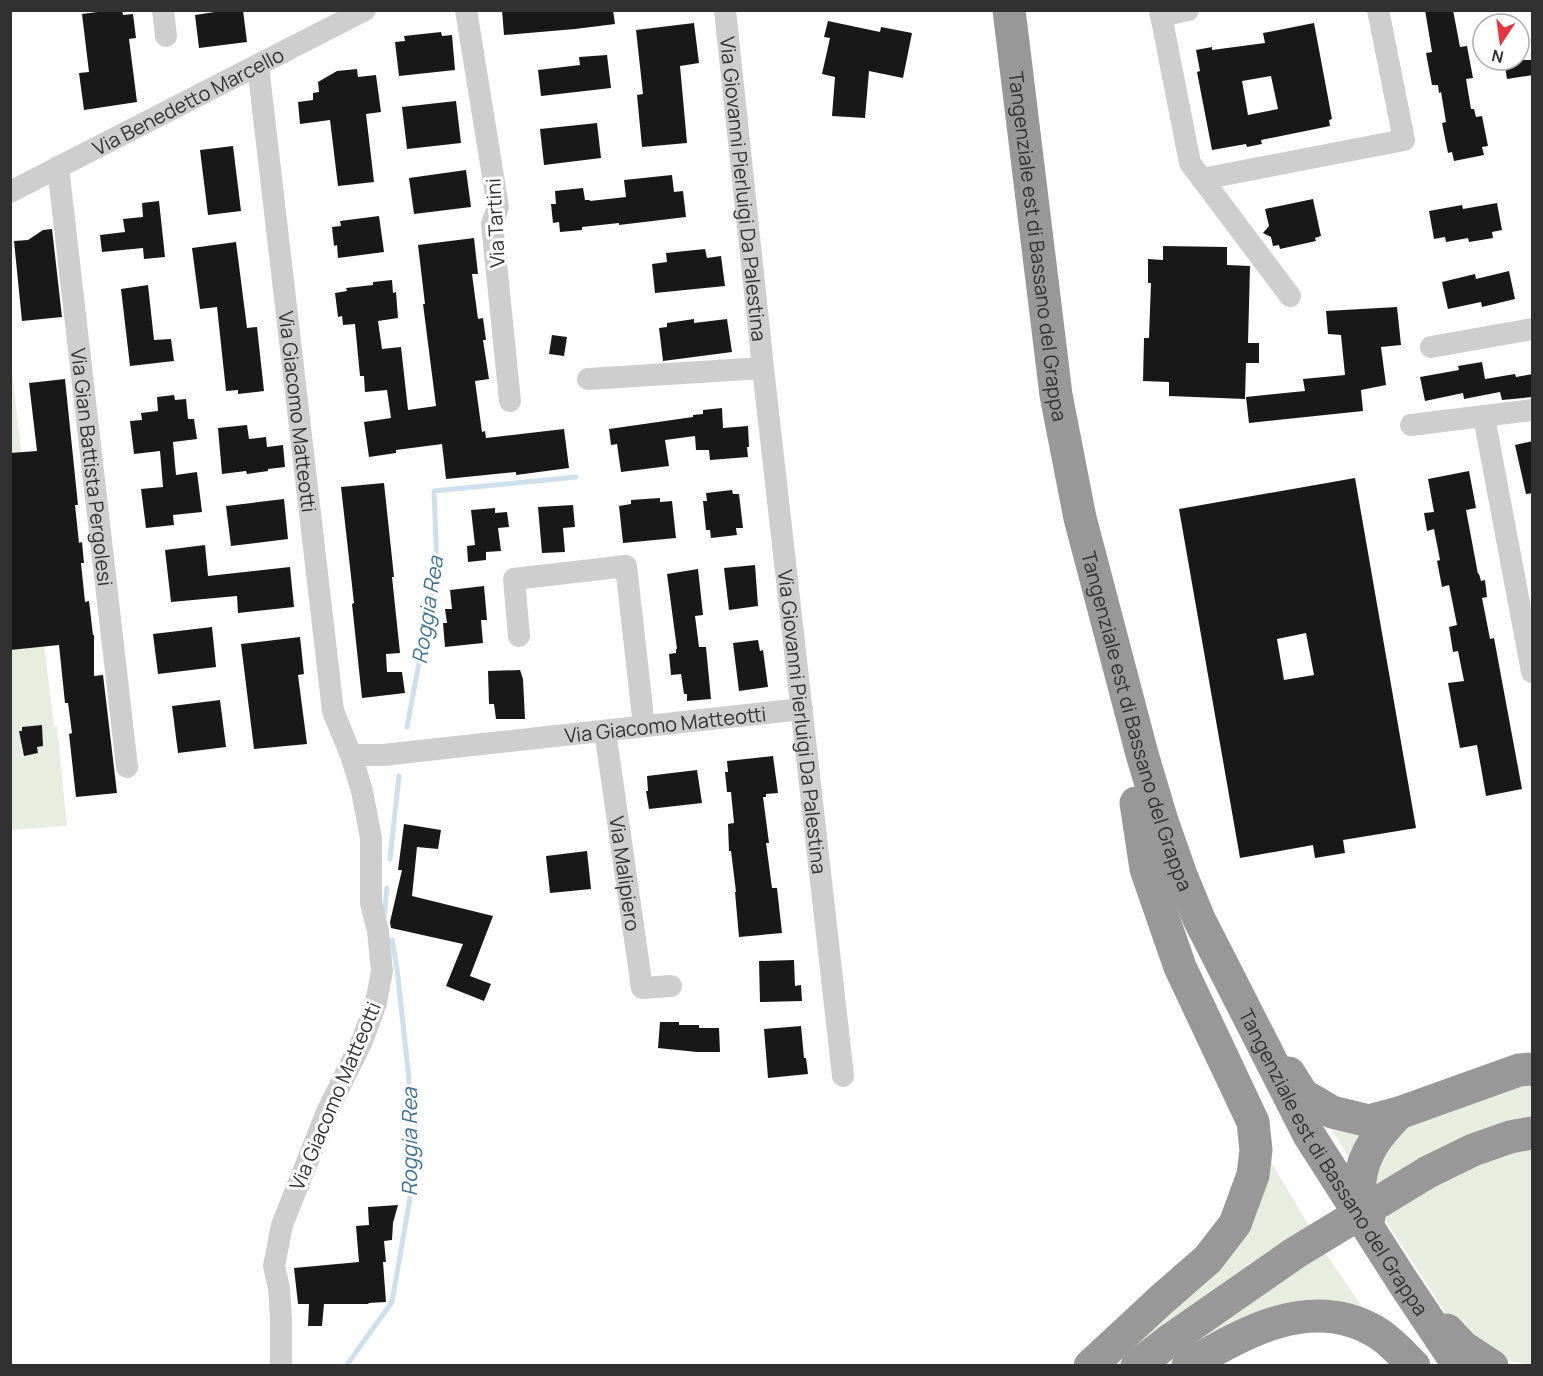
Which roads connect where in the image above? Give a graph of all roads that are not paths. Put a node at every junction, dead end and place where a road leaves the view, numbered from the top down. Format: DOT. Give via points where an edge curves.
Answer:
graph roads {
  1 [pos="163,10"];
  2 [pos="365,10"];
  3 [pos="466,10"];
  4 [pos="725,10"];
  5 [pos="989,10"];
  6 [pos="1009,10"];
  7 [pos="1188,10"];
  8 [pos="1378,10"];
  9 [pos="1160,13"];
  10 [pos="166,36"];
  11 [pos="258,66"];
  12 [pos="58,167"];
  13 [pos="1203,178"];
  14 [pos="10,192"];
  15 [pos="1290,296"];
  16 [pos="1533,329"];
  17 [pos="1431,347"];
  18 [pos="763,368"];
  19 [pos="588,379"];
  20 [pos="510,401"];
  21 [pos="1533,410"];
  22 [pos="1484,417"];
  23 [pos="1412,425"];
  24 [pos="519,636"];
  25 [pos="1533,672"];
  26 [pos="802,709"];
  27 [pos="644,726"];
  28 [pos="605,731"];
  29 [pos="351,755"];
  30 [pos="127,767"];
  31 [pos="1136,803"];
  32 [pos="1199,919"];
  33 [pos="671,986"];
  34 [pos="1533,1070"];
  35 [pos="843,1076"];
  36 [pos="1400,1113"];
  37 [pos="1533,1133"];
  38 [pos="1383,1252"];
  39 [pos="1402,1282"];
  40 [pos="1179,1353"];
  41 [pos="281,1365"];
  42 [pos="1090,1365"];
  43 [pos="1137,1365"];
  44 [pos="1414,1365"];
  45 [pos="1434,1365"];
  46 [pos="1459,1365"];
  47 [pos="1492,1365"];
  1 -- 10 [label="street"];
  2 -- 11 [label="street, Via Benedetto Marcello"];
  3 -- 20 [label="street, Via Tartini" via="498,207 492,224"];
  4 -- 18 [label="street, Via Giovanni Pierluigi Da Palestina"];
  5 -- 31 [label="highway, Tangenziale est di Bassano del Grappa" via="1042,422 1062,528"];
  6 -- 32 [label="highway, Tangenziale est di Bassano del Grappa" via="1056,395 1080,518 1159,810"];
  7 -- 9 [label="street"];
  8 -- 13 [label="street" via="1404,140"];
  9 -- 13 [label="street" via="1190,163"];
  11 -- 12 [label="street, Via Benedetto Marcello"];
  11 -- 29 [label="street, Via Giacomo Matteotti" via="333,711"];
  12 -- 14 [label="street, Via Benedetto Marcello"];
  12 -- 30 [label="street, Via Gian Battista Pergolesi"];
  13 -- 15 [label="street"];
  16 -- 17 [label="street"];
  18 -- 19 [label="street, Via Giovanni Pierluigi Da Palestina"];
  18 -- 26 [label="street, Via Giovanni Pierluigi Da Palestina"];
  21 -- 22 [label="street"];
  22 -- 23 [label="street"];
  22 -- 25 [label="street"];
  24 -- 27 [label="street" via="514,579 626,566"];
  26 -- 27 [label="street, Via Giacomo Matteotti"];
  26 -- 35 [label="street, Via Giovanni Pierluigi Da Palestina"];
  27 -- 28 [label="street, Via Giacomo Matteotti"];
  28 -- 29 [label="street, Via Giacomo Matteotti"];
  28 -- 33 [label="street, Via Malipiero" via="642,988"];
  29 -- 41 [label="street, Via Giacomo Matteotti" via="371,838 371,903 382,971 376,1004 362,1041 327,1112 282,1225 274,1266 279,1288"];
  31 -- 42 [label="highway" via="1146,869 1180,967 1253,1122 1256,1150 1253,1175 1235,1224 1208,1259"];
  31 -- 45 [label="highway, Tangenziale est di Bassano del Grappa" via="1170,892 1267,1098 1379,1288"];
  32 -- 36 [label="highway" via="1219,939 1303,1095 1332,1112 1369,1121"];
  32 -- 38 [label="highway, Tangenziale est di Bassano del Grappa" via="1309,1135"];
  34 -- 36 [label="highway" via="1519,1070"];
  36 -- 38 [label="highway" via="1382,1130 1366,1156 1360,1182 1368,1216"];
  37 -- 40 [label="highway, bridge" via="1473,1150 1295,1253"];
  38 -- 39 [label="highway, Tangenziale est di Bassano del Grappa"];
  39 -- 46 [label="highway, Tangenziale est di Bassano del Grappa"];
  39 -- 47 [label="highway" via="1463,1347"];
  40 -- 43 [label="highway"];
  40 -- 44 [label="highway" via="1220,1346 1267,1325 1299,1317 1328,1317 1355,1322 1378,1333"];
}
